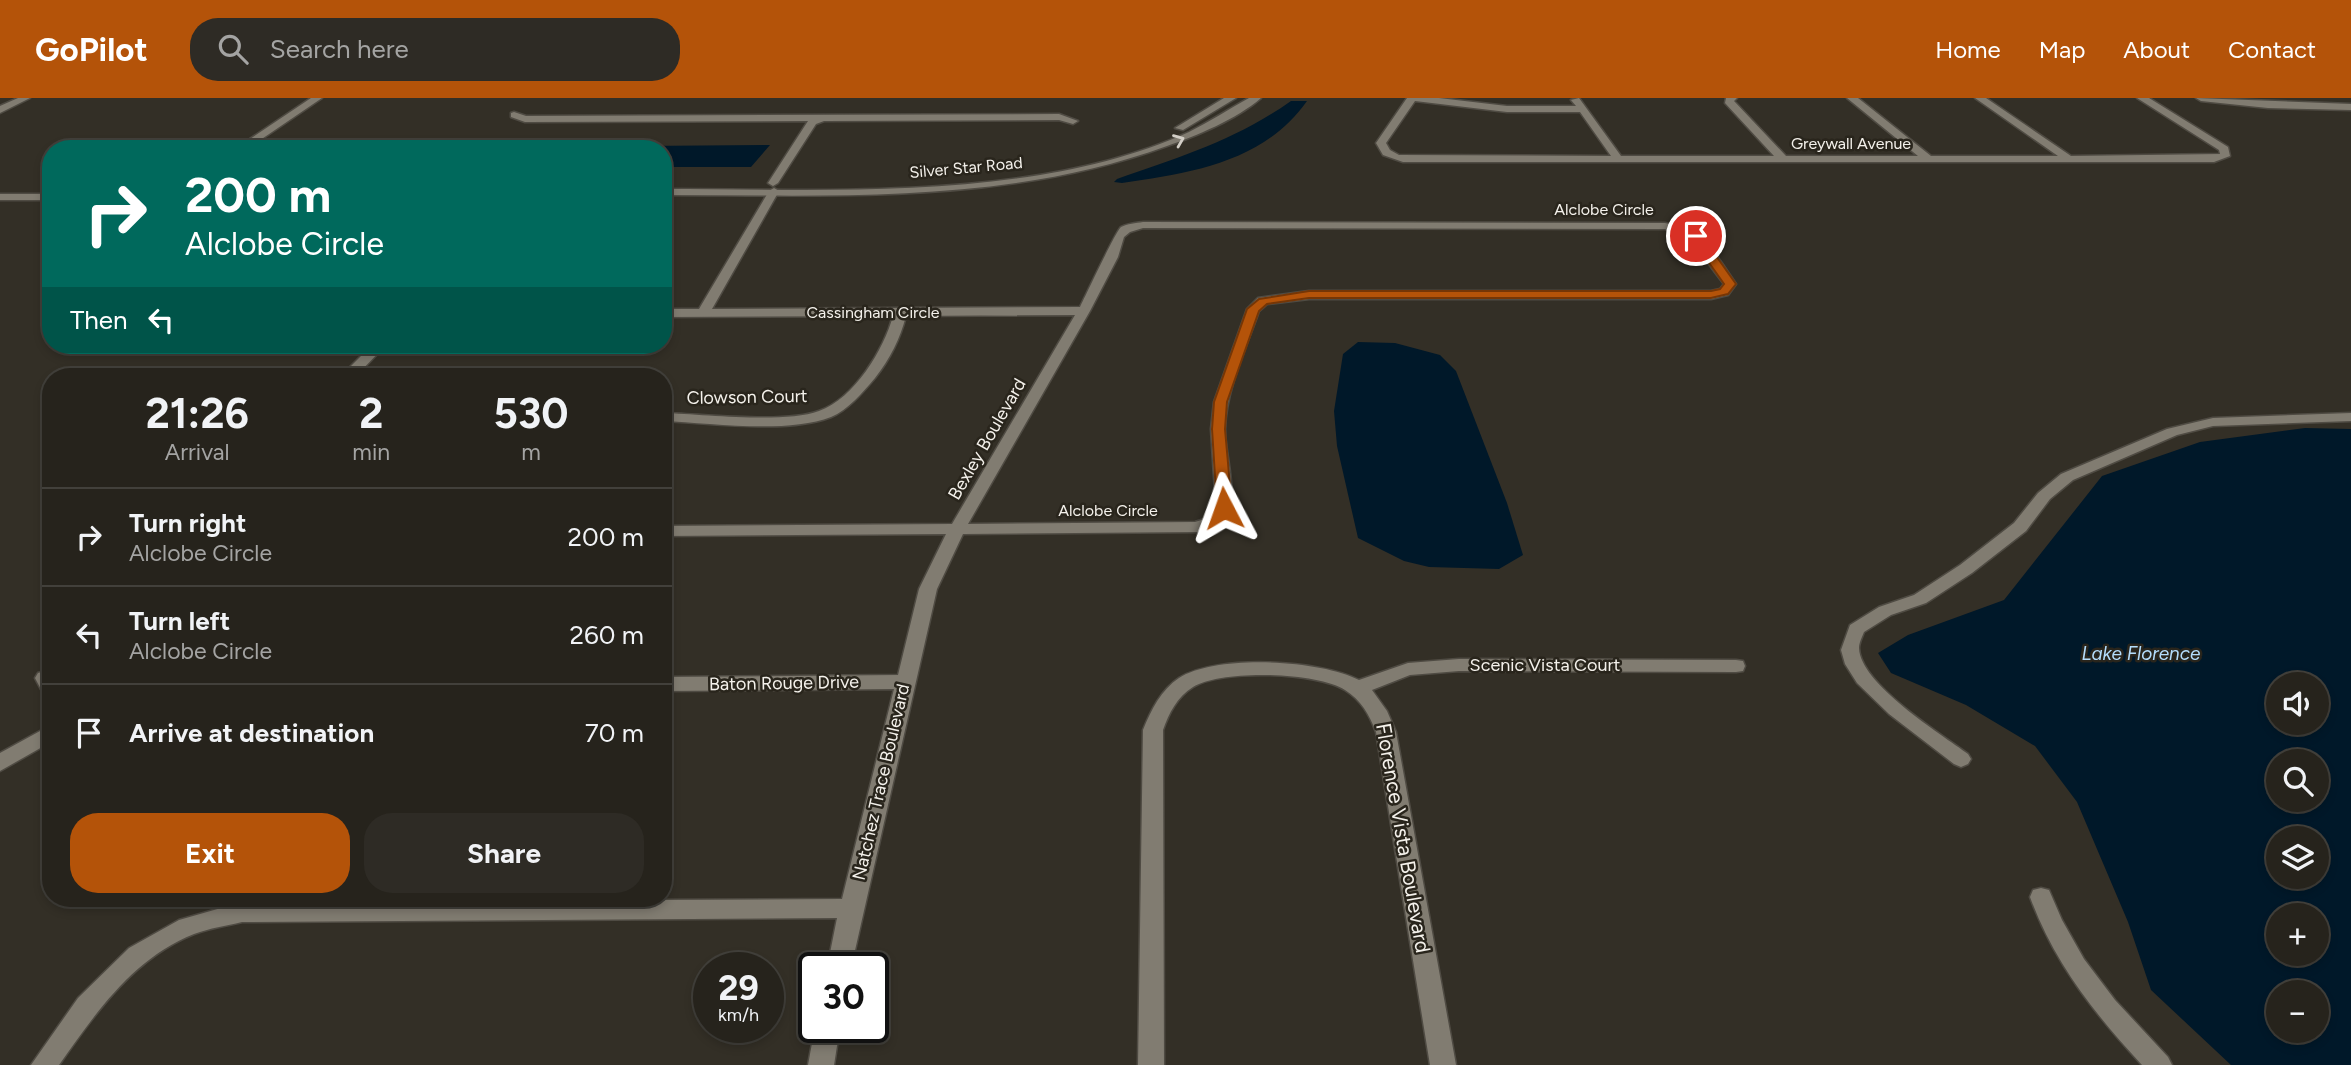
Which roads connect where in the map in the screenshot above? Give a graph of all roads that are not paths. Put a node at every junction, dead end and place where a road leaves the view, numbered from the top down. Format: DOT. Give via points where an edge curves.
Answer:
graph roads {
  1 [pos="6,98"];
  2 [pos="24,98"];
  3 [pos="1231,98"];
  4 [pos="1256,98"];
  5 [pos="1413,98"];
  6 [pos="1574,98"];
  7 [pos="1732,98"];
  8 [pos="1853,98"];
  9 [pos="1980,98"];
  10 [pos="2142,98"];
  11 [pos="2201,98"];
  12 [pos="316,99"];
  13 [pos="0,101"];
  14 [pos="2351,107"];
  15 [pos="1583,109"];
  16 [pos="0,110"];
  17 [pos="514,115"];
  18 [pos="822,118"];
  19 [pos="1073,121"];
  20 [pos="254,140"];
  21 [pos="1783,159"];
  22 [pos="1928,159"];
  23 [pos="2069,159"];
  24 [pos="1619,160"];
  25 [pos="775,185"];
  26 [pos="42,186"];
  27 [pos="0,187"];
  28 [pos="672,188"];
  29 [pos="0,197"];
  30 [pos="42,197"];
  31 [pos="1084,311"];
  32 [pos="901,312"];
  33 [pos="672,313"];
  34 [pos="703,313"];
  35 [pos="370,354"];
  36 [pos="356,368"];
  37 [pos="672,417"];
  38 [pos="2351,417"];
  39 [pos="957,529"];
  40 [pos="672,531"];
  41 [pos="927,593"];
  42 [pos="1736,666"];
  43 [pos="905,682"];
  44 [pos="672,684"];
  45 [pos="1357,688"];
  46 [pos="42,737"];
  47 [pos="1961,759"];
  48 [pos="0,763"];
  49 [pos="2041,897"];
  50 [pos="851,908"];
  51 [pos="842,952"];
  52 [pos="825,1043"];
  53 [pos="44,1065"];
  54 [pos="821,1065"];
  55 [pos="1151,1065"];
  56 [pos="1443,1065"];
  57 [pos="2159,1065"];
  1 -- 13 [label="street"];
  2 -- 16 [label="street"];
  3 -- 25 [label="street, Silver Star Road" via="1197,120 1127,148 1028,169 927,183"];
  25 -- 4 [label="street, Silver Star Road, one-way" via="923,188 1070,172 1161,148 1224,120"];
  5 -- 15 [label="street" via="1507,108"];
  5 -- 24 [label="street, Greywall Avenue" via="1381,143 1387,154 1421,160"];
  6 -- 15 [label="street"];
  7 -- 21 [label="street" via="1728,101"];
  8 -- 22 [label="street"];
  9 -- 23 [label="street"];
  10 -- 23 [label="street, Greywall Avenue" via="2224,149 2225,156"];
  11 -- 14 [label="street"];
  12 -- 20 [label="street"];
  15 -- 24 [label="street"];
  17 -- 18 [label="street" via="525,119"];
  18 -- 19 [label="street" via="1059,117"];
  18 -- 25 [label="street" via="825,122 803,148 793,174"];
  21 -- 22 [label="street, Greywall Avenue"];
  21 -- 24 [label="street, Greywall Avenue"];
  22 -- 23 [label="street, Greywall Avenue"];
  25 -- 28 [label="street, Silver Star Road"];
  25 -- 34 [label="street"];
  26 -- 27 [label="street"];
  29 -- 30 [label="street"];
  31 -- 32 [label="street, Cassingham Circle"];
  31 -- 39 [label="street, Bexley Boulevard"];
  31 -- 39 [label="street, Alclobe Circle" via="1119,236 1143,225 1665,226 1696,236 1730,284 1724,292 1711,295 1309,295 1264,301 1253,309 1221,402 1218,429 1224,508 1217,520 1197,527"];
  32 -- 34 [label="street, Cassingham Circle"];
  32 -- 37 [label="street, Clowson Court" via="881,359 844,404 825,415 794,419"];
  33 -- 34 [label="street, Cassingham Circle"];
  35 -- 36 [label="street"];
  38 -- 47 [label="street" via="2259,418 2172,432 2067,477 2044,496 2020,527 1966,569 1920,599 1885,611 1856,628 1850,650 1862,678"];
  39 -- 40 [label="street"];
  39 -- 41 [label="street, Bexley Boulevard"];
  41 -- 43 [label="street, Natchez Trace Boulevard"];
  42 -- 45 [label="street, Scenic Vista Court" via="1460,665 1408,669"];
  43 -- 44 [label="street, Baton Rouge Drive"];
  43 -- 50 [label="street, Natchez Trace Boulevard"];
  45 -- 55 [label="street, Florence Vista Boulevard" via="1332,674 1299,669 1212,671 1186,682 1163,703 1153,730"];
  45 -- 56 [label="street, Florence Vista Boulevard" via="1381,713 1386,732"];
  46 -- 48 [label="street"];
  49 -- 57 [label="street" via="2051,926 2077,972"];
  50 -- 51 [label="street, Natchez Trace Boulevard"];
  50 -- 53 [label="street" via="242,912 180,930 137,954 99,989"];
  52 -- 54 [label="street"];
}
